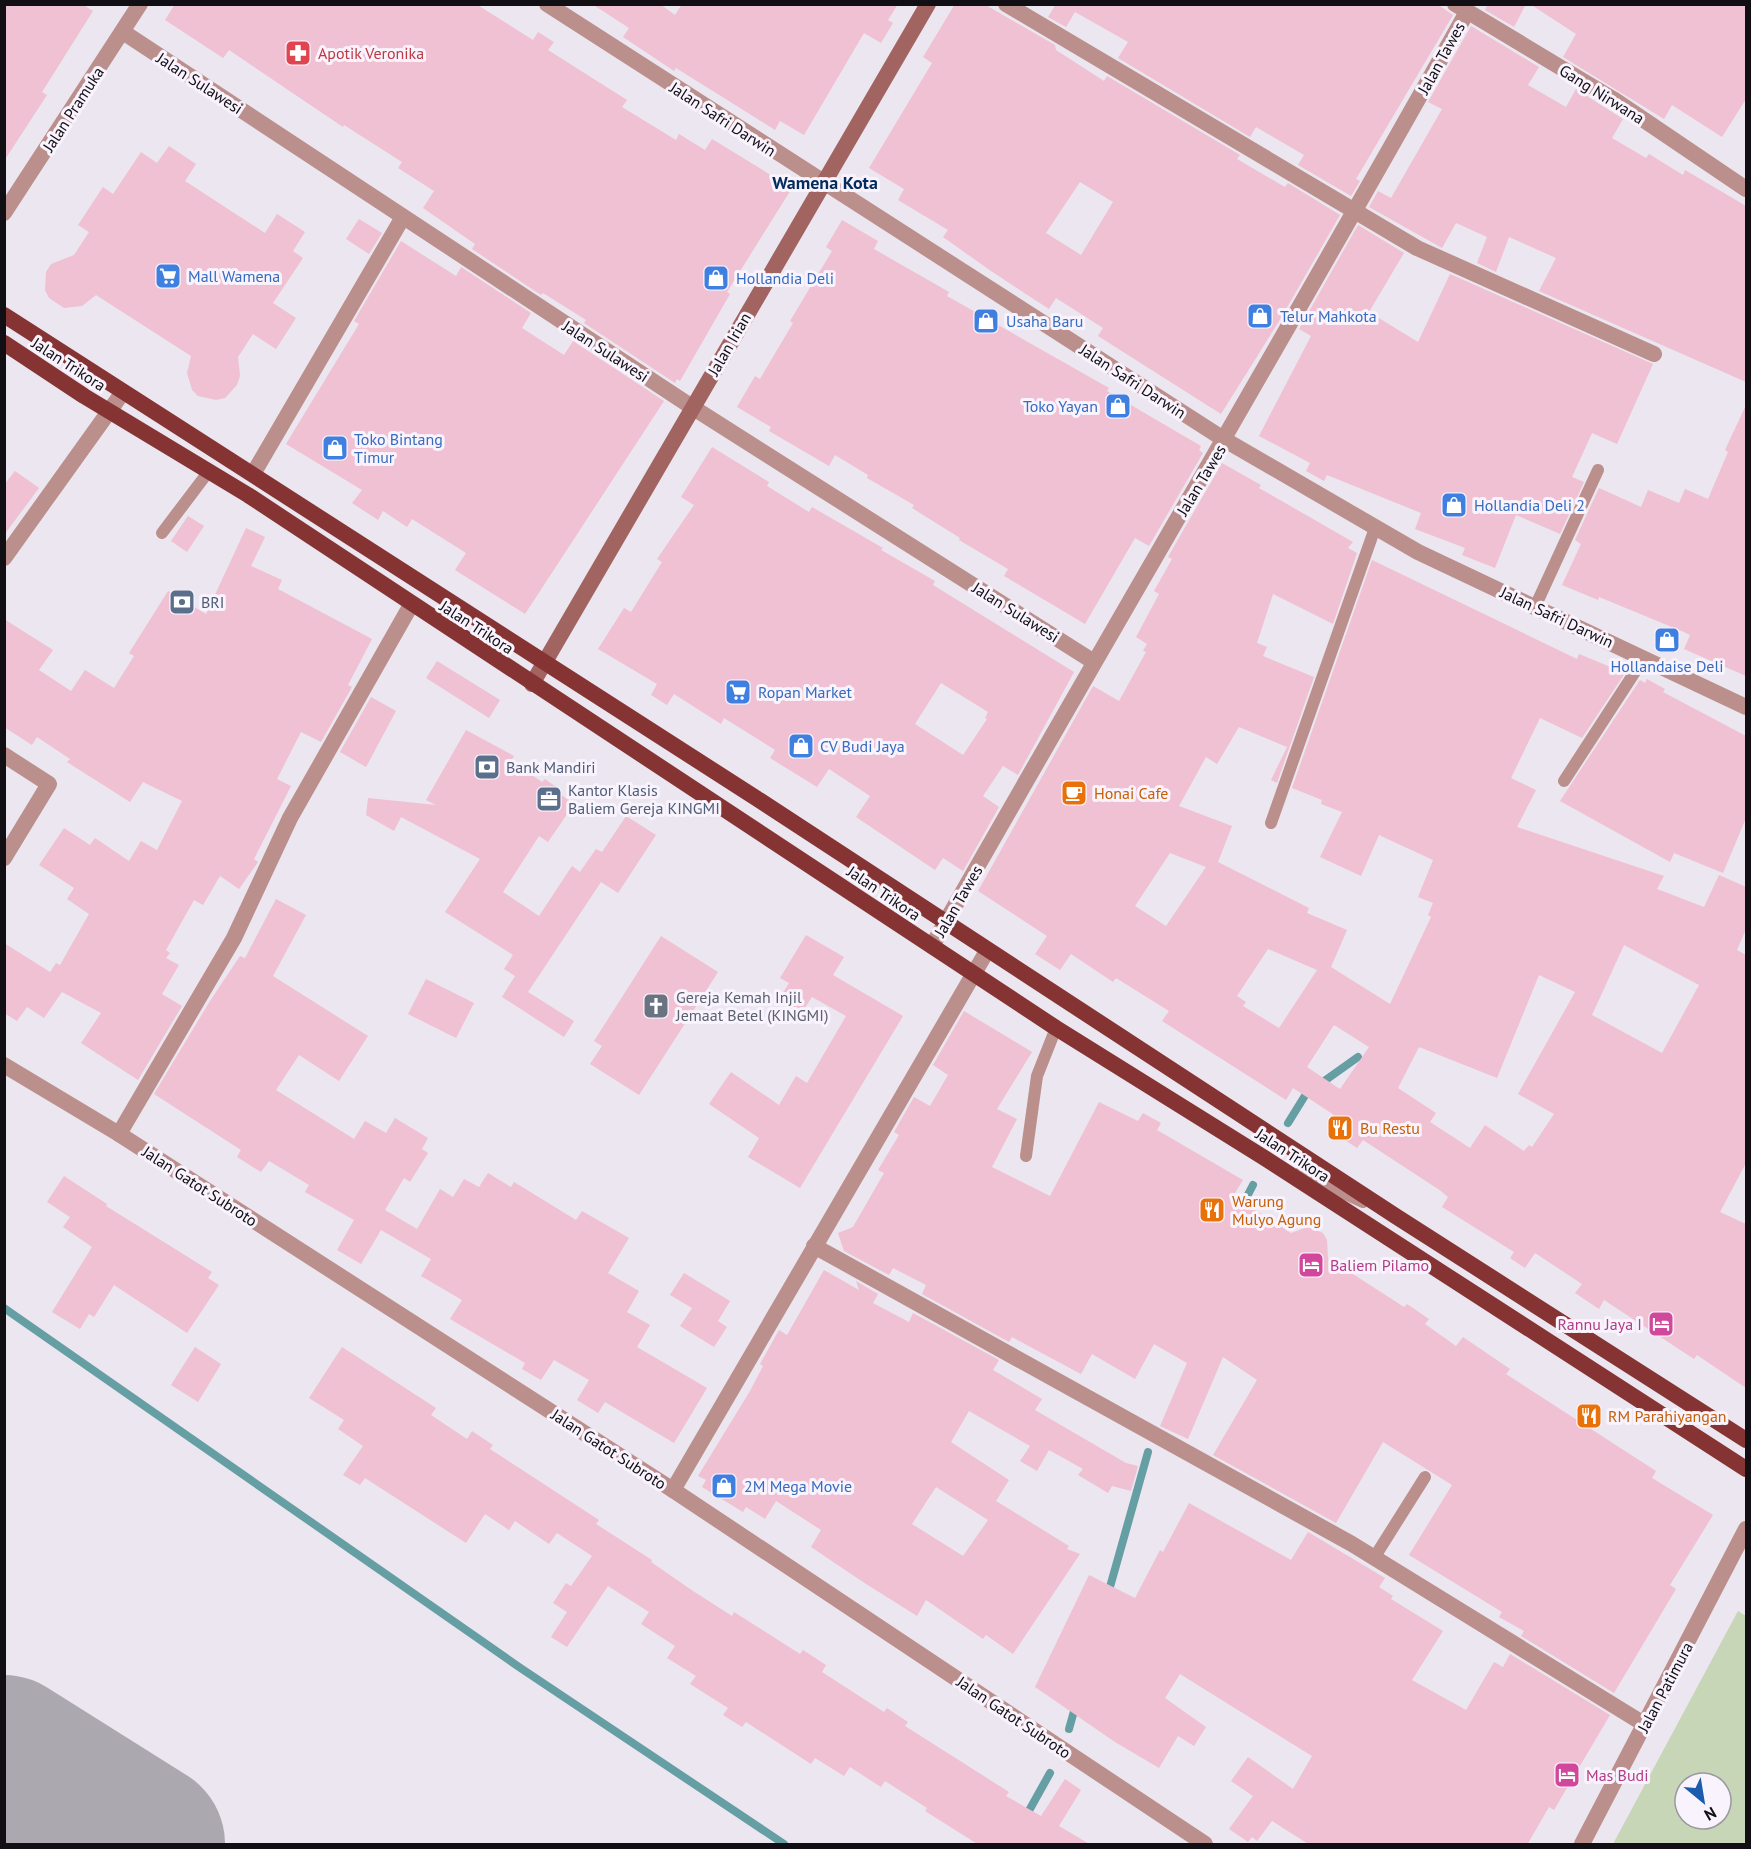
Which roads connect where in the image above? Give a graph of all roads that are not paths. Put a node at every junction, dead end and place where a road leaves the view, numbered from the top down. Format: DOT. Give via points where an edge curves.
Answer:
graph roads {
  1 [pos="140,4"];
  2 [pos="547,4"];
  3 [pos="928,4"];
  4 [pos="1006,4"];
  5 [pos="1461,8"];
  6 [pos="123,32"];
  7 [pos="823,184"];
  8 [pos="1746,189"];
  9 [pos="1355,212"];
  10 [pos="4,213"];
  11 [pos="403,217"];
  12 [pos="4,315"];
  13 [pos="4,343"];
  14 [pos="1654,354"];
  15 [pos="123,392"];
  16 [pos="692,407"];
  17 [pos="110,412"];
  18 [pos="1225,440"];
  19 [pos="1598,470"];
  20 [pos="209,471"];
  21 [pos="254,474"];
  22 [pos="1375,528"];
  23 [pos="162,534"];
  24 [pos="4,558"];
  25 [pos="411,604"];
  26 [pos="1535,607"];
  27 [pos="1644,658"];
  28 [pos="543,662"];
  29 [pos="1094,662"];
  30 [pos="532,684"];
  31 [pos="1746,707"];
  32 [pos="4,755"];
  33 [pos="1564,781"];
  34 [pos="756,798"];
  35 [pos="741,820"];
  36 [pos="1271,823"];
  37 [pos="4,858"];
  38 [pos="945,924"];
  39 [pos="932,946"];
  40 [pos="987,951"];
  41 [pos="973,972"];
  42 [pos="1056,1028"];
  43 [pos="4,1065"];
  44 [pos="120,1134"];
  45 [pos="1026,1156"];
  46 [pos="1263,1157"];
  47 [pos="1397,1217"];
  48 [pos="814,1246"];
  49 [pos="1746,1440"];
  50 [pos="1746,1469"];
  51 [pos="1425,1477"];
  52 [pos="673,1490"];
  53 [pos="1746,1529"];
  54 [pos="1374,1558"];
  55 [pos="1644,1724"];
  56 [pos="1206,1845"];
  57 [pos="1582,1845"];
  1 -- 6 [label="street, Jalan Pramuka"];
  2 -- 7 [label="street, Jalan Safri Darwin"];
  3 -- 7 [label="main road, Jalan Irian"];
  4 -- 9 [label="street"];
  5 -- 8 [label="street, Gang Nirwana" via="1613,99"];
  5 -- 9 [label="street, Jalan Tawes"];
  6 -- 10 [label="street, Jalan Pramuka"];
  6 -- 11 [label="street, Jalan Sulawesi"];
  7 -- 16 [label="main road, Jalan Irian"];
  7 -- 18 [label="street, Jalan Safri Darwin"];
  9 -- 14 [label="street" via="1417,248"];
  9 -- 18 [label="street, Jalan Tawes"];
  11 -- 16 [label="street, Jalan Sulawesi"];
  11 -- 21 [label="street"];
  12 -- 15 [label="highway, Jalan Trikora"];
  13 -- 17 [label="highway, Jalan Trikora"];
  15 -- 17 [label="street"];
  15 -- 21 [label="highway, Jalan Trikora"];
  16 -- 28 [label="main road, Jalan Irian"];
  16 -- 29 [label="street, Jalan Sulawesi"];
  17 -- 20 [label="highway, Jalan Trikora"];
  17 -- 24 [label="street"];
  18 -- 22 [label="street, Jalan Safri Darwin"];
  18 -- 29 [label="street, Jalan Tawes"];
  19 -- 26 [label="lane"];
  20 -- 23 [label="lane"];
  20 -- 25 [label="highway, Jalan Trikora"];
  21 -- 28 [label="highway, Jalan Trikora"];
  22 -- 26 [label="street, Jalan Safri Darwin"];
  22 -- 36 [label="lane"];
  25 -- 30 [label="highway, Jalan Trikora"];
  25 -- 44 [label="street" via="290,818 234,938"];
  26 -- 27 [label="street, Jalan Safri Darwin"];
  27 -- 31 [label="street, Jalan Safri Darwin"];
  27 -- 33 [label="lane"];
  28 -- 30 [label="main road, Jalan Irian"];
  28 -- 34 [label="highway, Jalan Trikora"];
  29 -- 38 [label="street, Jalan Tawes"];
  30 -- 35 [label="highway, Jalan Trikora"];
  32 -- 37 [label="street" via="49,784"];
  34 -- 35 [label="highway"];
  34 -- 38 [label="highway, Jalan Trikora"];
  35 -- 39 [label="highway, Jalan Trikora"];
  38 -- 39 [label="street, Jalan Tawes"];
  38 -- 40 [label="highway, Jalan Trikora"];
  39 -- 41 [label="highway, Jalan Trikora"];
  40 -- 41 [label="street"];
  40 -- 47 [label="highway, Jalan Trikora"];
  41 -- 42 [label="highway, Jalan Trikora"];
  41 -- 48 [label="street"];
  42 -- 45 [label="lane" via="1037,1076"];
  42 -- 46 [label="highway, Jalan Trikora"];
  43 -- 44 [label="street, Jalan Gatot Subroto"];
  44 -- 52 [label="street, Jalan Gatot Subroto"];
  46 -- 47 [label="lane"];
  46 -- 50 [label="highway, Jalan Trikora"];
  47 -- 49 [label="highway, Jalan Trikora"];
  48 -- 52 [label="street"];
  48 -- 54 [label="street"];
  51 -- 54 [label="lane"];
  52 -- 56 [label="street, Jalan Gatot Subroto"];
  53 -- 55 [label="street, Jalan Patimura"];
  54 -- 55 [label="street"];
  55 -- 57 [label="street, Jalan Patimura"];
}
